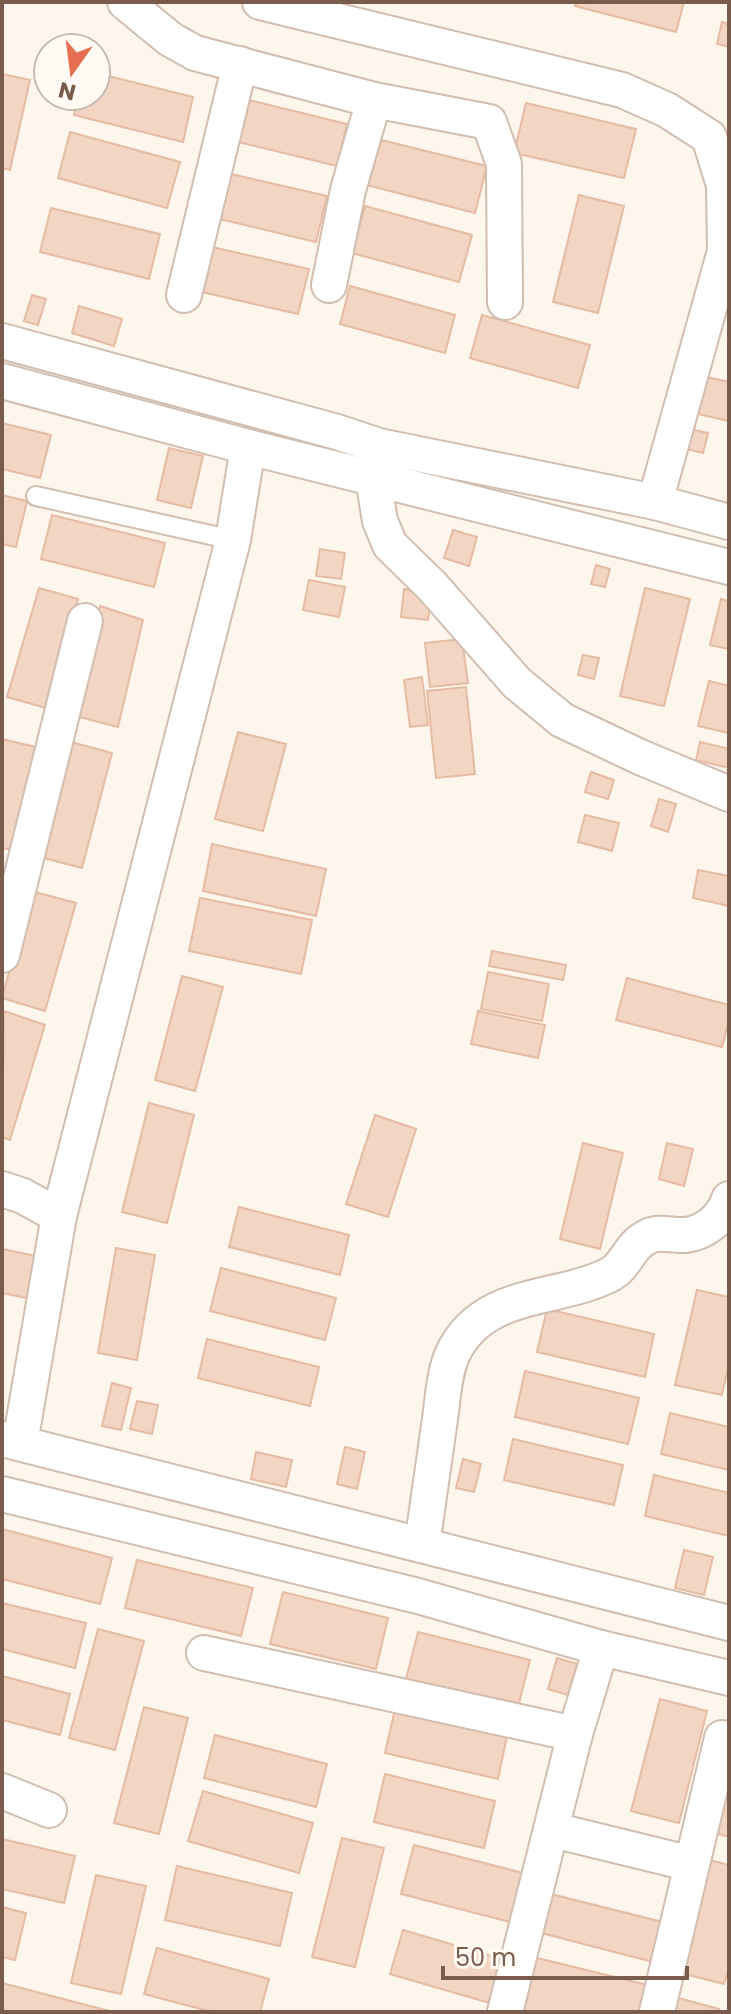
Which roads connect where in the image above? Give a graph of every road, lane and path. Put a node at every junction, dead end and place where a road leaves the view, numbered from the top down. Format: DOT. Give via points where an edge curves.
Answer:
graph roads {
  1 [pos="125,2"];
  2 [pos="260,2"];
  3 [pos="240,64"];
  4 [pos="374,100"];
  5 [pos="726,186"];
  6 [pos="329,285"];
  7 [pos="184,295"];
  8 [pos="505,302"];
  9 [pos="2,341"];
  10 [pos="2,381"];
  11 [pos="248,447"];
  12 [pos="376,462"];
  13 [pos="36,496"];
  14 [pos="655,502"];
  15 [pos="729,522"];
  16 [pos="233,540"];
  17 [pos="729,567"];
  18 [pos="85,621"];
  19 [pos="729,794"];
  20 [pos="2,955"];
  21 [pos="2,1189"];
  22 [pos="729,1199"];
  23 [pos="59,1216"];
  24 [pos="11,1441"];
  25 [pos="2,1494"];
  26 [pos="422,1545"];
  27 [pos="729,1623"];
  28 [pos="601,1648"];
  29 [pos="204,1653"];
  30 [pos="729,1678"];
  31 [pos="575,1734"];
  32 [pos="722,1738"];
  33 [pos="2,1791"];
  34 [pos="49,1810"];
  35 [pos="553,1830"];
  36 [pos="692,1864"];
  37 [pos="505,2012"];
  38 [pos="657,2012"];
  1 -- 3 [label="street" via="195,53"];
  2 -- 5 [label="street" via="622,90 709,137"];
  3 -- 4 [label="street"];
  3 -- 7 [label="street"];
  4 -- 6 [label="street"];
  4 -- 8 [label="street" via="489,122 504,164"];
  5 -- 14 [label="street" via="725,251"];
  9 -- 12 [label="street" via="337,432"];
  10 -- 11 [label="street"];
  11 -- 12 [label="street"];
  11 -- 16 [label="street"];
  12 -- 14 [label="street"];
  12 -- 17 [label="street"];
  12 -- 19 [label="street" via="380,521 390,545 517,683 562,720"];
  13 -- 16 [label="lane"];
  14 -- 15 [label="street"];
  16 -- 23 [label="street"];
  18 -- 20 [label="street"];
  21 -- 23 [label="street"];
  22 -- 26 [label="street" via="725,1212 709,1226 688,1235 652,1234 634,1244 616,1271 491,1311 474,1325 453,1353"];
  23 -- 24 [label="street"];
  24 -- 26 [label="street"];
  25 -- 28 [label="street" via="418,1596"];
  26 -- 27 [label="street"];
  28 -- 30 [label="street"];
  28 -- 31 [label="street"];
  29 -- 31 [label="street"];
  31 -- 35 [label="street"];
  32 -- 36 [label="street"];
  33 -- 34 [label="street"];
  35 -- 36 [label="street"];
  35 -- 37 [label="street"];
  36 -- 38 [label="street"];
}
